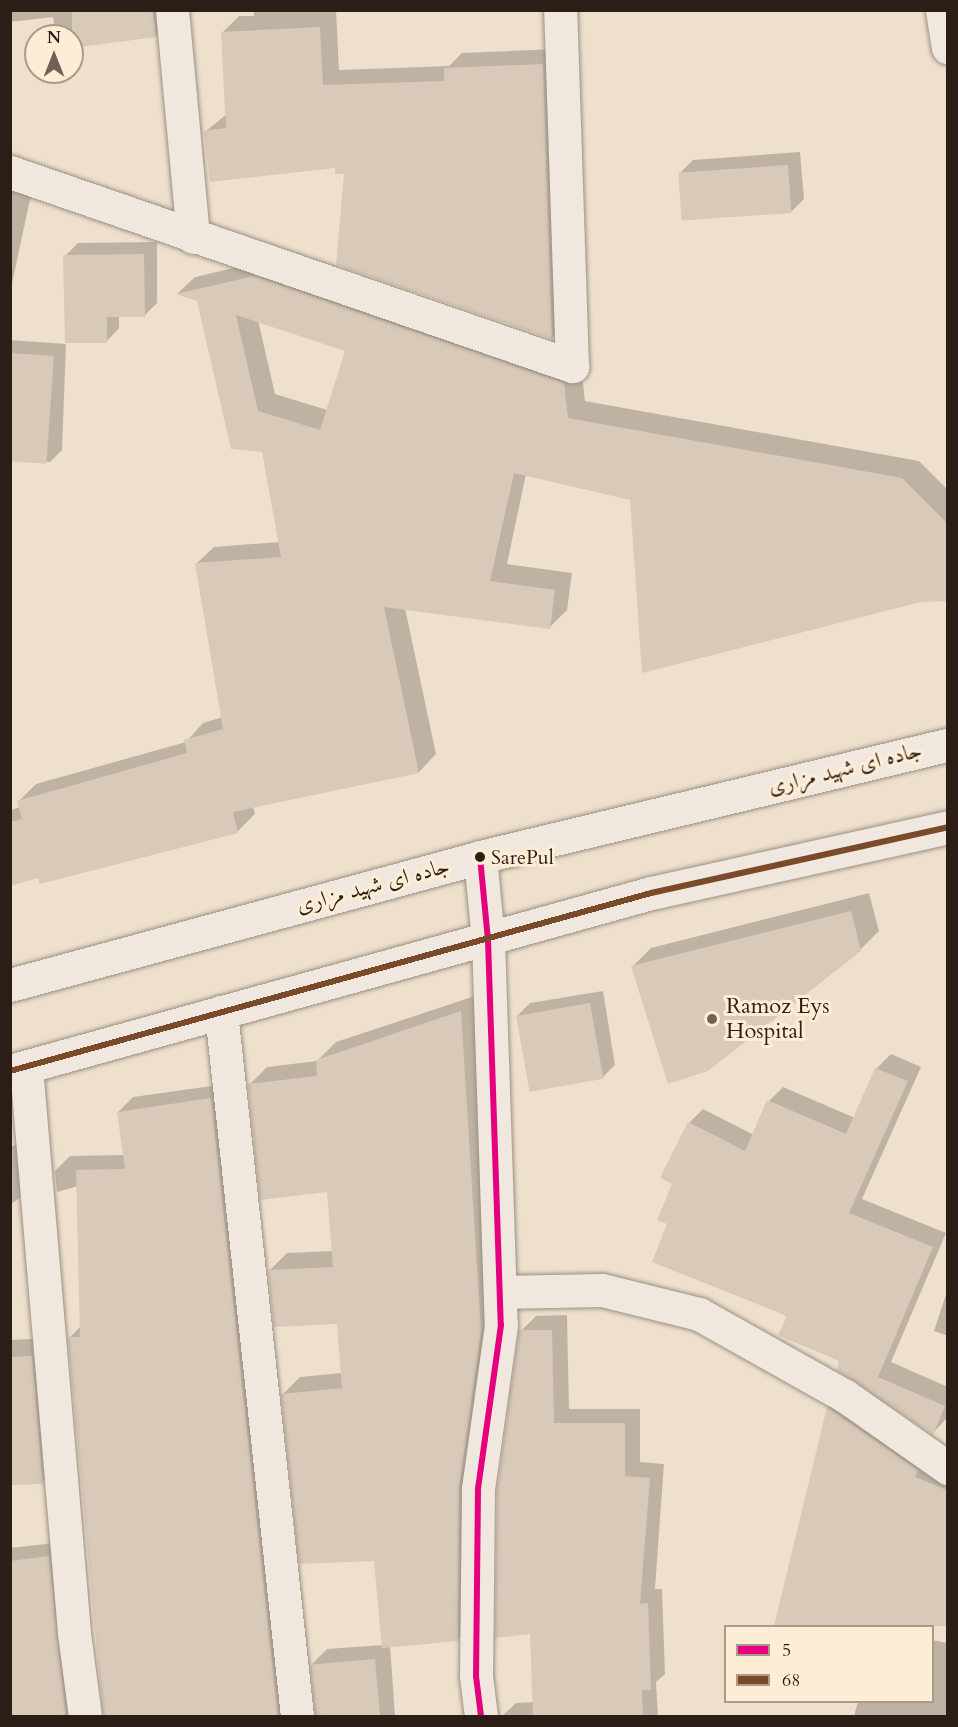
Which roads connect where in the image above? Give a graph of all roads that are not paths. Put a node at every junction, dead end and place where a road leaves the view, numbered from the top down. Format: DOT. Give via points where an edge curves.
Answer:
graph roads {
  1 [pos="172,10"];
  2 [pos="560,10"];
  3 [pos="942,10"];
  4 [pos="948,48"];
  5 [pos="10,172"];
  6 [pos="193,237"];
  7 [pos="948,745"];
  8 [pos="948,827"];
  9 [pos="480,857"];
  10 [pos="488,940"];
  11 [pos="10,985"];
  12 [pos="221,1012"];
  13 [pos="18,1069"];
  14 [pos="500,1292"];
  15 [pos="948,1468"];
  16 [pos="86,1716"];
  17 [pos="297,1716"];
  18 [pos="482,1716"];
  1 -- 6 [label="street"];
  2 -- 6 [label="street" via="572,366"];
  3 -- 4 [label="street"];
  5 -- 6 [label="street"];
  7 -- 9 [label="street, جاده ای شهید مزاری"];
  8 -- 10 [label="street" via="651,893"];
  9 -- 10 [label="street"];
  9 -- 11 [label="street, جاده ای شهید مزاری"];
  10 -- 12 [label="street"];
  10 -- 14 [label="street"];
  12 -- 13 [label="street"];
  12 -- 17 [label="street"];
  13 -- 16 [label="street" via="74,1633"];
  14 -- 15 [label="street" via="602,1290 699,1314 845,1396"];
  14 -- 18 [label="street" via="501,1325 478,1489 476,1676"];
}
